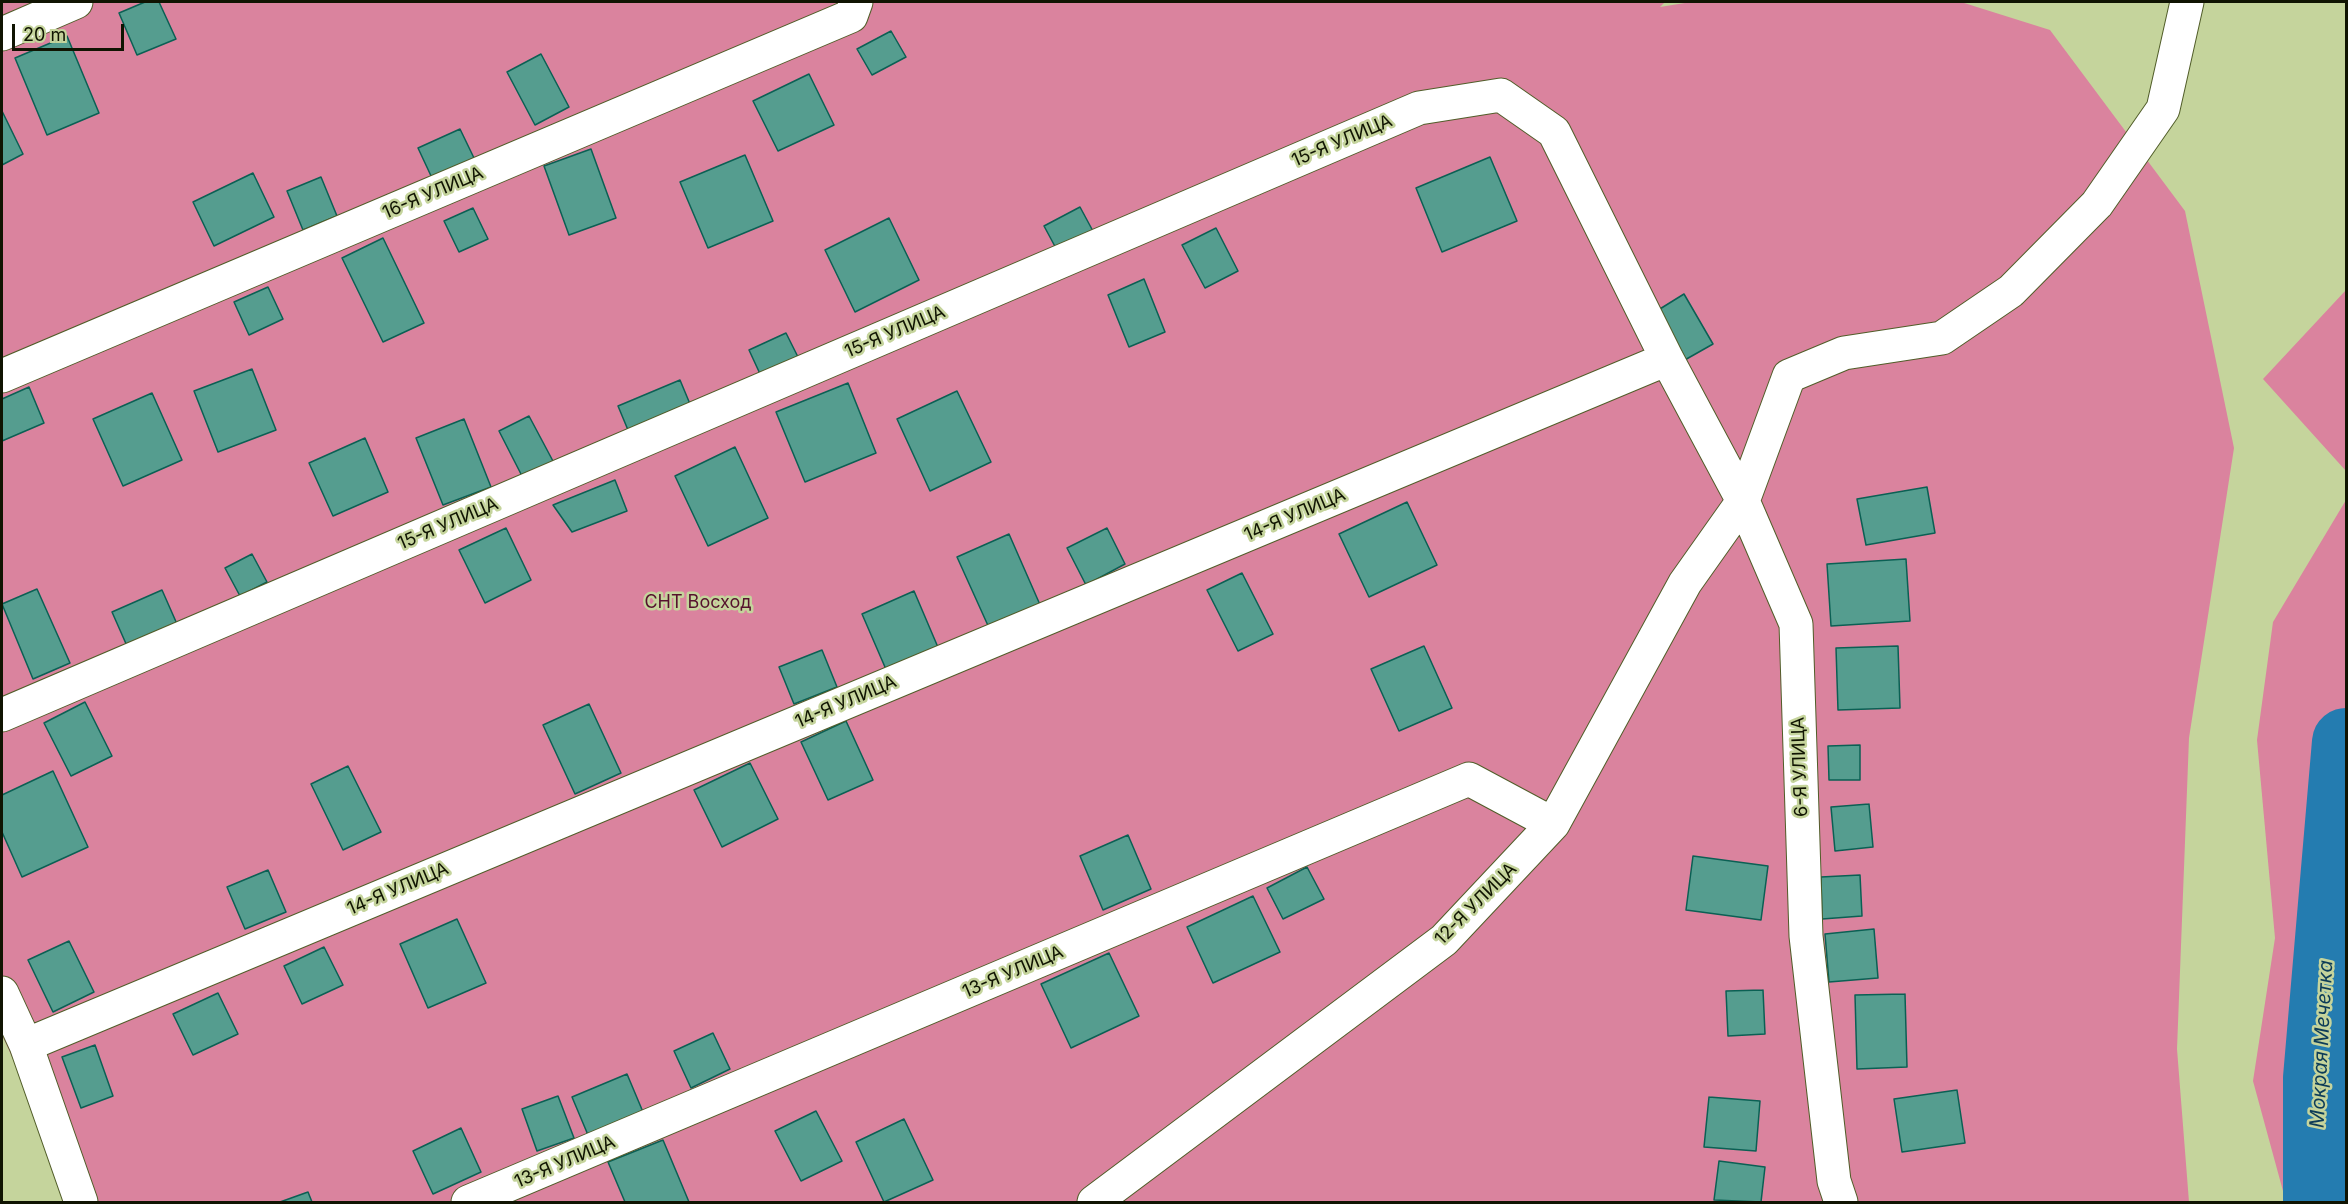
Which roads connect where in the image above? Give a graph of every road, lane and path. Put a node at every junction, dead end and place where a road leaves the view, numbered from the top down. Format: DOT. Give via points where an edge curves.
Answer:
graph roads {
  1 [pos="76,2"];
  2 [pos="856,2"];
  3 [pos="2187,2"];
  4 [pos="2,34"];
  5 [pos="1667,359"];
  6 [pos="2,376"];
  7 [pos="1743,501"];
  8 [pos="2,715"];
  9 [pos="1553,824"];
  10 [pos="2,993"];
  11 [pos="26,1045"];
  12 [pos="81,1203"];
  13 [pos="468,1203"];
  14 [pos="1094,1203"];
  15 [pos="1840,1203"];
  1 -- 4 [label="street"];
  2 -- 6 [label="street, 16-Я УЛИЦА" via="851,16"];
  3 -- 7 [label="street, 12-Я УЛИЦА" via="2163,109 2097,204 2011,291 1942,338 1844,353 1789,376"];
  5 -- 7 [label="street, 6-Я УЛИЦА"];
  5 -- 8 [label="street, 15-Я УЛИЦА" via="1554,132 1501,95 1419,108"];
  5 -- 11 [label="street, 14-Я УЛИЦА"];
  7 -- 9 [label="street, 12-Я УЛИЦА" via="1685,583"];
  7 -- 15 [label="street, 6-Я УЛИЦА" via="1796,624 1806,936 1834,1181"];
  9 -- 13 [label="street, 13-Я УЛИЦА" via="1469,779"];
  9 -- 14 [label="street, 12-Я УЛИЦА" via="1444,940"];
  10 -- 11 [label="street"];
  11 -- 12 [label="street"];
}
